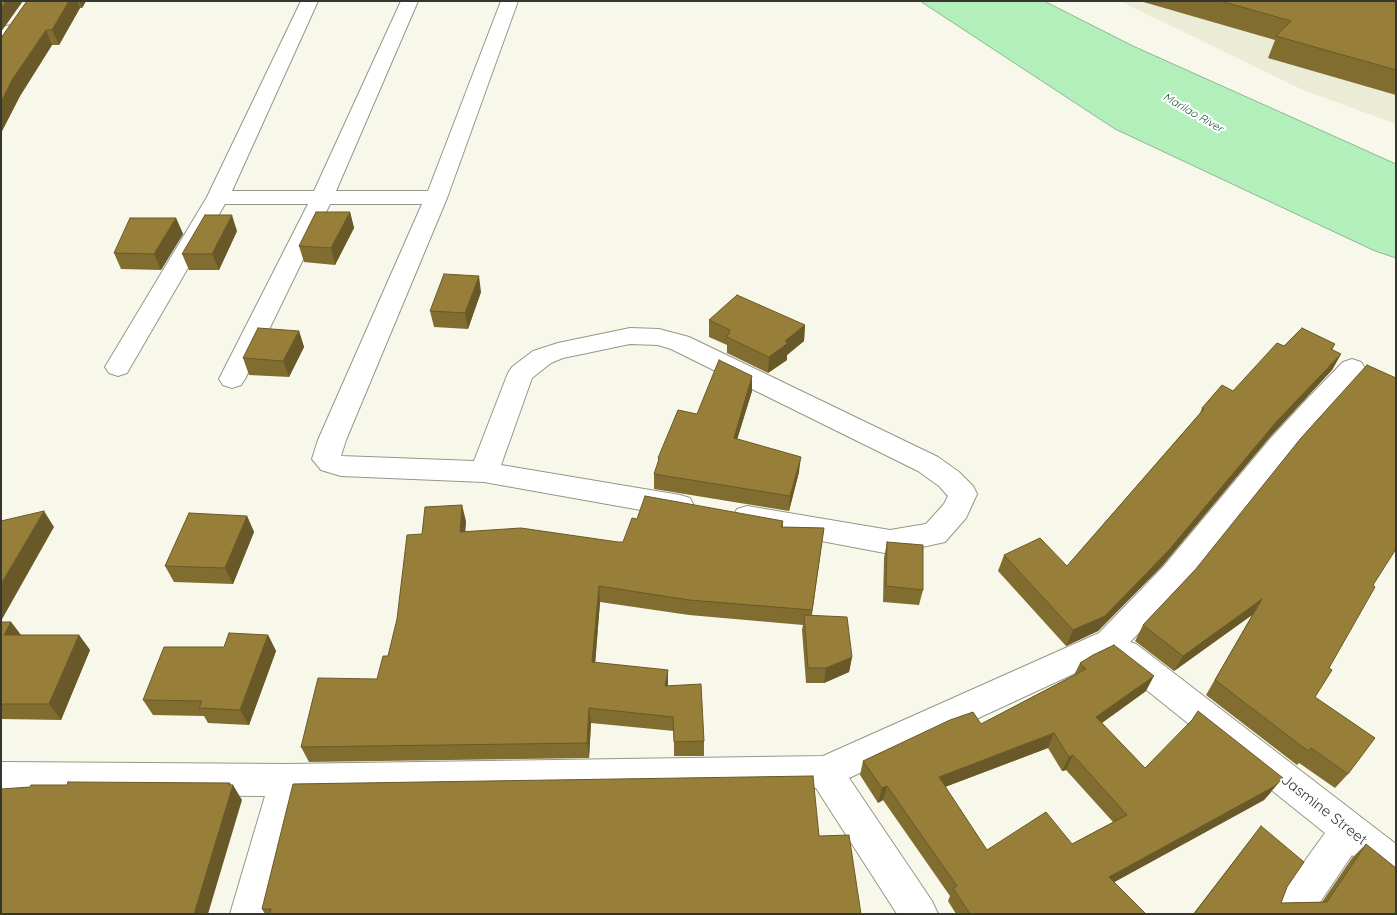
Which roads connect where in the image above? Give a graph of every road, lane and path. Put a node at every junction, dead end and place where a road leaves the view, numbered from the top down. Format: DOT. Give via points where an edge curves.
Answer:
graph roads {
  1 [pos="310,1"];
  2 [pos="410,1"];
  3 [pos="510,1"];
  4 [pos="14,25"];
  5 [pos="1,49"];
  6 [pos="218,197"];
  7 [pos="322,198"];
  8 [pos="436,198"];
  9 [pos="118,367"];
  10 [pos="1352,368"];
  11 [pos="232,379"];
  12 [pos="484,472"];
  13 [pos="1110,642"];
  14 [pos="826,772"];
  15 [pos="1,778"];
  16 [pos="287,780"];
  17 [pos="1348,830"];
  18 [pos="1396,867"];
  19 [pos="249,914"];
  20 [pos="919,914"];
  21 [pos="1289,914"];
  1 -- 6 [label="street"];
  2 -- 7 [label="street"];
  3 -- 8 [label="street"];
  4 -- 5 [label="street"];
  6 -- 7 [label="street"];
  6 -- 9 [label="street"];
  7 -- 8 [label="street"];
  7 -- 11 [label="street"];
  8 -- 12 [label="street" via="326,458 341,466"];
  10 -- 13 [label="street" via="1280,446 1174,576"];
  12 -- 12 [label="street" via="890,542 935,534 956,510 963,494 928,464 680,343 659,337 630,336 558,351 521,372"];
  13 -- 14 [label="street"];
  13 -- 17 [label="street, Jasmine Street"];
  14 -- 16 [label="street"];
  14 -- 20 [label="street"];
  15 -- 16 [label="street"];
  16 -- 19 [label="street"];
  17 -- 18 [label="street, Jasmine Street"];
  17 -- 21 [label="street"];
}
